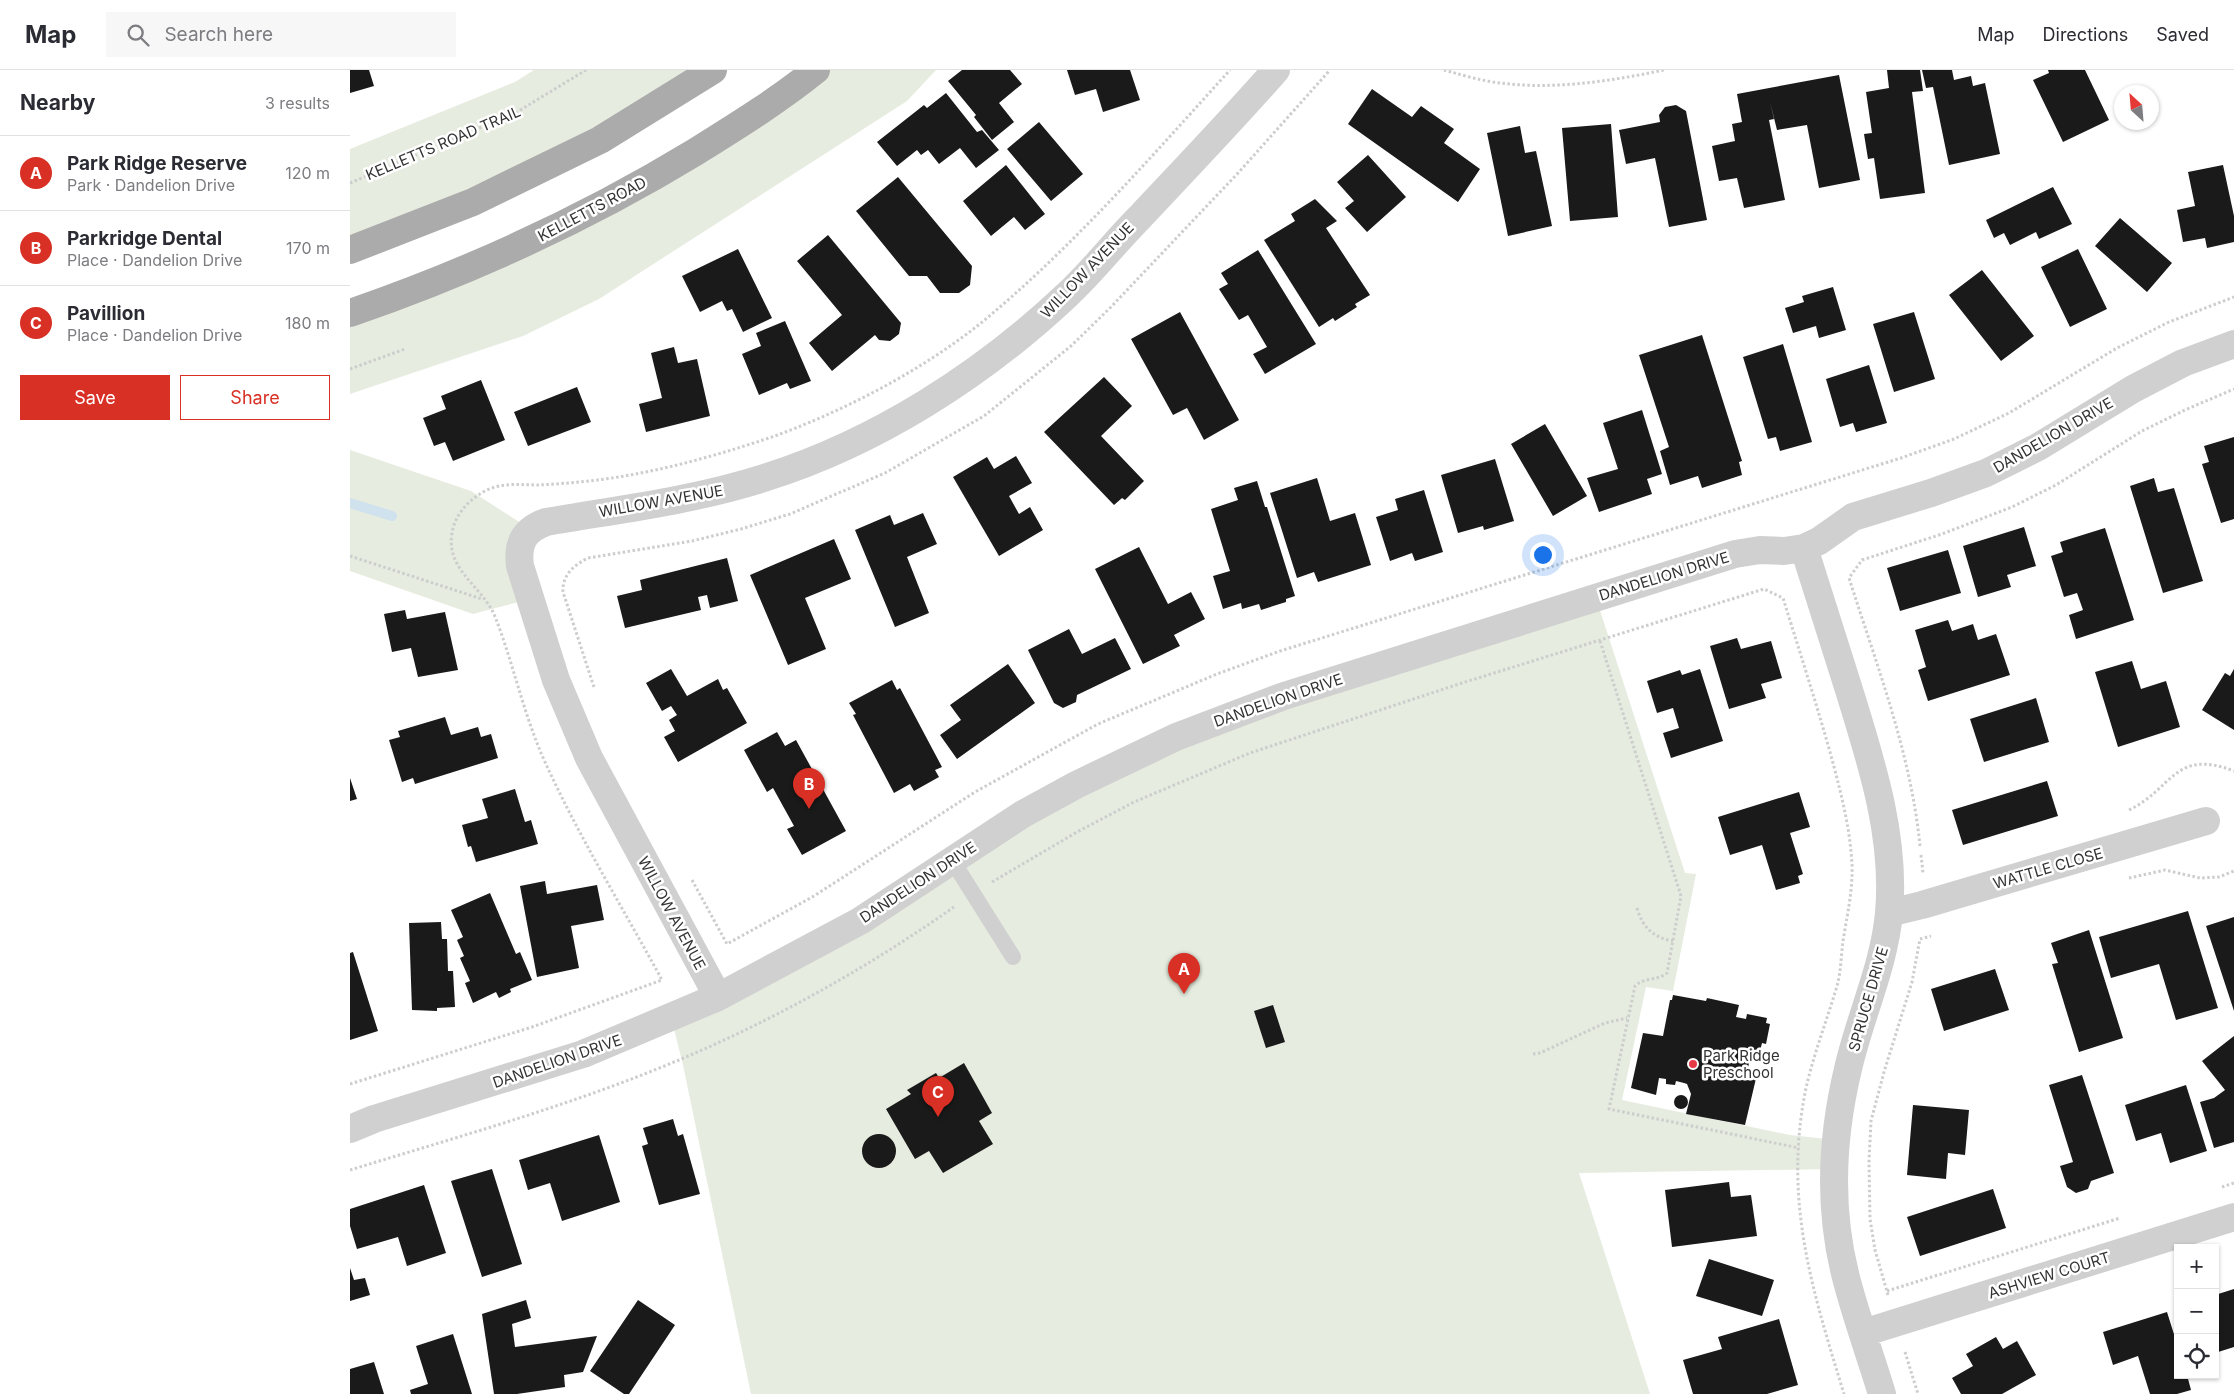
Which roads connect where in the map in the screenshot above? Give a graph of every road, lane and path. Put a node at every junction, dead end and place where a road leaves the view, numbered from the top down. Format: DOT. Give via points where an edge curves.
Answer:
graph roads {
  1 [pos="586,70"];
  2 [pos="713,70"];
  3 [pos="816,70"];
  4 [pos="1230,70"];
  5 [pos="1276,70"];
  6 [pos="1444,70"];
  7 [pos="1664,70"];
  8 [pos="350,182"];
  9 [pos="350,250"];
  10 [pos="350,313"];
  11 [pos="2234,344"];
  12 [pos="405,349"];
  13 [pos="350,369"];
  14 [pos="2234,389"];
  15 [pos="1804,548"];
  16 [pos="350,556"];
  17 [pos="1850,578"];
  18 [pos="483,599"];
  19 [pos="1600,640"];
  20 [pos="2234,771"];
  21 [pos="2121,813"];
  22 [pos="2206,821"];
  23 [pos="952,860"];
  24 [pos="1932,871"];
  25 [pos="2234,871"];
  26 [pos="1923,874"];
  27 [pos="2124,879"];
  28 [pos="973,894"];
  29 [pos="1637,908"];
  30 [pos="1889,913"];
  31 [pos="1938,934"];
  32 [pos="1673,941"];
  33 [pos="1013,957"];
  34 [pos="718,996"];
  35 [pos="1627,1018"];
  36 [pos="1533,1054"];
  37 [pos="350,1084"];
  38 [pos="350,1128"];
  39 [pos="2234,1183"];
  40 [pos="2215,1189"];
  41 [pos="2234,1217"];
  42 [pos="2121,1218"];
  43 [pos="1863,1333"];
  44 [pos="1905,1352"];
  45 [pos="1882,1394"];
  46 [pos="1918,1394"];
  1 -- 8 [label="path, KELLETTS ROAD TRAIL" via="518,112"];
  2 -- 9 [label="main road" via="600,140 473,202"];
  3 -- 10 [label="main road, KELLETTS ROAD" via="724,134 581,216 530,242 416,291"];
  4 -- 18 [label="path" via="1142,167 1025,285 978,325 910,372 848,406 702,460 610,478 558,484 514,484 483,492 460,510 451,538 452,554"];
  5 -- 34 [label="street, WILLOW AVENUE" via="1068,294 971,374 928,401 838,449 766,478 690,499 546,522 523,536 519,546 520,566 570,718 616,812"];
  6 -- 7 [label="path" via="1500,84 1548,85 1596,82"];
  11 -- 15 [label="street, DANDELION DRIVE" via="2184,363 2133,389 2038,447 1986,473 1853,517 1820,541"];
  12 -- 13 [label="path"];
  14 -- 17 [label="path" via="2142,431 2056,485 2012,507 1862,560"];
  15 -- 23 [label="street, DANDELION DRIVE" via="1735,554 1222,718 1076,785 1023,814"];
  15 -- 30 [label="street, SPRUCE DRIVE" via="1879,793 1888,854"];
  16 -- 18 [label="path"];
  18 -- 37 [label="path" via="495,616 545,762 662,980 532,1027"];
  19 -- 28 [label="path" via="1307,733 1197,774 1077,832"];
  19 -- 32 [label="path" via="1680,891"];
  19 -- 35 [label="path" via="1764,589 1783,598 1822,720 1846,810 1852,864 1851,902 1838,984 1813,1057 1799,1148 1609,1109"];
  20 -- 21 [label="path" via="2214,764 2191,765 2176,772 2140,805"];
  22 -- 30 [label="street, WATTLE CLOSE"];
  23 -- 28 [label="lane"];
  23 -- 34 [label="street, DANDELION DRIVE" via="860,921"];
  24 -- 26 [label="path"];
  25 -- 27 [label="path" via="2219,877 2200,878 2165,870"];
  28 -- 33 [label="lane"];
  29 -- 32 [label="path" via="1652,934"];
  30 -- 43 [label="street, SPRUCE DRIVE" via="1873,991 1848,1066 1835,1146 1834,1182 1840,1249"];
  31 -- 42 [label="path" via="1920,939 1912,982 1872,1121 1870,1219 1887,1291"];
  32 -- 35 [label="path" via="1667,973 1635,986"];
  34 -- 38 [label="street, DANDELION DRIVE" via="583,1054"];
  35 -- 36 [label="path" via="1606,1023"];
  39 -- 40 [label="path"];
  41 -- 43 [label="street, ASHVIEW COURT"];
  43 -- 45 [label="street, SPRUCE DRIVE"];
  44 -- 46 [label="path"];
}
